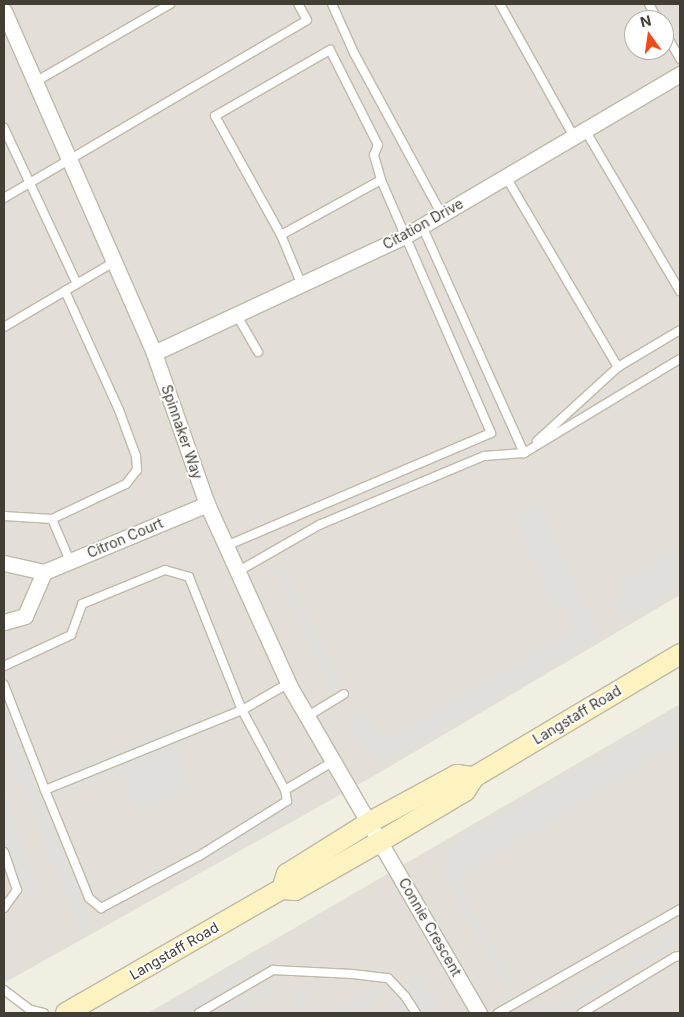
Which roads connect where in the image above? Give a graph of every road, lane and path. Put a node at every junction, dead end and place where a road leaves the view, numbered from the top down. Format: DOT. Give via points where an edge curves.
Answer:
graph roads {
  1 [pos="170,4"];
  2 [pos="298,4"];
  3 [pos="332,4"];
  4 [pos="500,4"];
  5 [pos="4,11"];
  6 [pos="680,74"];
  7 [pos="35,82"];
  8 [pos="4,128"];
  9 [pos="579,133"];
  10 [pos="69,158"];
  11 [pos="506,177"];
  12 [pos="381,180"];
  13 [pos="30,182"];
  14 [pos="4,198"];
  15 [pos="442,215"];
  16 [pos="422,226"];
  17 [pos="281,235"];
  18 [pos="405,236"];
  19 [pos="114,262"];
  20 [pos="301,283"];
  21 [pos="77,284"];
  22 [pos="65,291"];
  23 [pos="680,291"];
  24 [pos="236,314"];
  25 [pos="4,327"];
  26 [pos="680,330"];
  27 [pos="258,352"];
  28 [pos="154,353"];
  29 [pos="680,359"];
  30 [pos="618,367"];
  31 [pos="524,453"];
  32 [pos="207,504"];
  33 [pos="4,516"];
  34 [pos="52,519"];
  35 [pos="226,546"];
  36 [pos="70,561"];
  37 [pos="4,563"];
  38 [pos="44,572"];
  39 [pos="238,572"];
  40 [pos="4,622"];
  41 [pos="680,654"];
  42 [pos="4,666"];
  43 [pos="289,683"];
  44 [pos="4,685"];
  45 [pos="344,694"];
  46 [pos="242,710"];
  47 [pos="308,716"];
  48 [pos="334,761"];
  49 [pos="474,777"];
  50 [pos="45,790"];
  51 [pos="285,790"];
  52 [pos="370,822"];
  53 [pos="382,841"];
  54 [pos="4,852"];
  55 [pos="282,888"];
  56 [pos="4,908"];
  57 [pos="680,909"];
  58 [pos="680,956"];
  59 [pos="4,990"];
  60 [pos="72,1010"];
  61 [pos="45,1013"];
  62 [pos="52,1013"];
  63 [pos="57,1013"];
  64 [pos="199,1013"];
  65 [pos="416,1013"];
  66 [pos="479,1013"];
  67 [pos="498,1013"];
  68 [pos="582,1013"];
  1 -- 7 [label="lane"];
  2 -- 10 [label="lane" via="307,20"];
  3 -- 15 [label="lane" via="354,53"];
  4 -- 9 [label="lane"];
  5 -- 7 [label="street, Spinnaker Way"];
  6 -- 9 [label="street, Citation Drive"];
  7 -- 10 [label="street, Spinnaker Way"];
  8 -- 13 [label="lane"];
  9 -- 11 [label="street, Citation Drive"];
  9 -- 23 [label="lane"];
  10 -- 13 [label="lane"];
  10 -- 19 [label="street, Spinnaker Way"];
  11 -- 15 [label="street, Citation Drive"];
  11 -- 30 [label="lane"];
  12 -- 17 [label="lane"];
  12 -- 17 [label="lane" via="374,155 378,145 330,50 215,116"];
  12 -- 18 [label="lane"];
  13 -- 14 [label="lane"];
  13 -- 21 [label="lane"];
  15 -- 16 [label="street, Citation Drive"];
  16 -- 18 [label="street, Citation Drive"];
  16 -- 31 [label="lane"];
  17 -- 20 [label="lane"];
  18 -- 20 [label="street, Citation Drive"];
  18 -- 35 [label="lane" via="490,433"];
  19 -- 21 [label="lane"];
  19 -- 28 [label="street, Spinnaker Way"];
  20 -- 24 [label="street, Citation Drive"];
  21 -- 22 [label="lane"];
  22 -- 25 [label="lane"];
  22 -- 34 [label="lane" via="119,410 136,456 137,470 126,484"];
  24 -- 27 [label="lane"];
  24 -- 28 [label="street, Citation Drive"];
  26 -- 30 [label="lane"];
  28 -- 32 [label="street, Spinnaker Way"];
  29 -- 31 [label="lane"];
  30 -- 31 [label="lane"];
  31 -- 39 [label="lane" via="484,456 318,525"];
  32 -- 35 [label="street, Spinnaker Way"];
  32 -- 36 [label="street, Citron Court"];
  33 -- 34 [label="lane"];
  34 -- 36 [label="lane"];
  35 -- 39 [label="street, Spinnaker Way"];
  36 -- 38 [label="street, Citron Court"];
  37 -- 38 [label="street"];
  38 -- 40 [label="street" via="25,616"];
  39 -- 43 [label="street, Spinnaker Way"];
  41 -- 49 [label="main road, Langstaff Road"];
  42 -- 46 [label="lane" via="71,635 82,604 165,570 188,577"];
  43 -- 46 [label="lane"];
  43 -- 47 [label="street, Spinnaker Way"];
  44 -- 50 [label="lane"];
  45 -- 47 [label="lane"];
  46 -- 50 [label="lane"];
  46 -- 51 [label="lane"];
  47 -- 48 [label="street, Spinnaker Way"];
  48 -- 51 [label="lane"];
  48 -- 52 [label="street, Spinnaker Way"];
  49 -- 52 [label="main road, Langstaff Road" via="457,776"];
  49 -- 53 [label="main road, Langstaff Road" via="465,791"];
  50 -- 51 [label="lane" via="89,898 101,908 199,856 287,801"];
  52 -- 53 [label="street, Spinnaker Way"];
  52 -- 55 [label="main road, Langstaff Road" via="287,874"];
  53 -- 55 [label="main road, Langstaff Road" via="295,890"];
  53 -- 66 [label="street, Connie Crescent"];
  54 -- 56 [label="lane" via="17,890"];
  55 -- 60 [label="main road, Langstaff Road"];
  57 -- 67 [label="lane"];
  58 -- 68 [label="lane" via="674,956"];
  59 -- 61 [label="lane" via="31,1010"];
  60 -- 63 [label="lane"];
  61 -- 62 [label="lane"];
  64 -- 65 [label="lane" via="273,970 388,978 406,996"];
}
